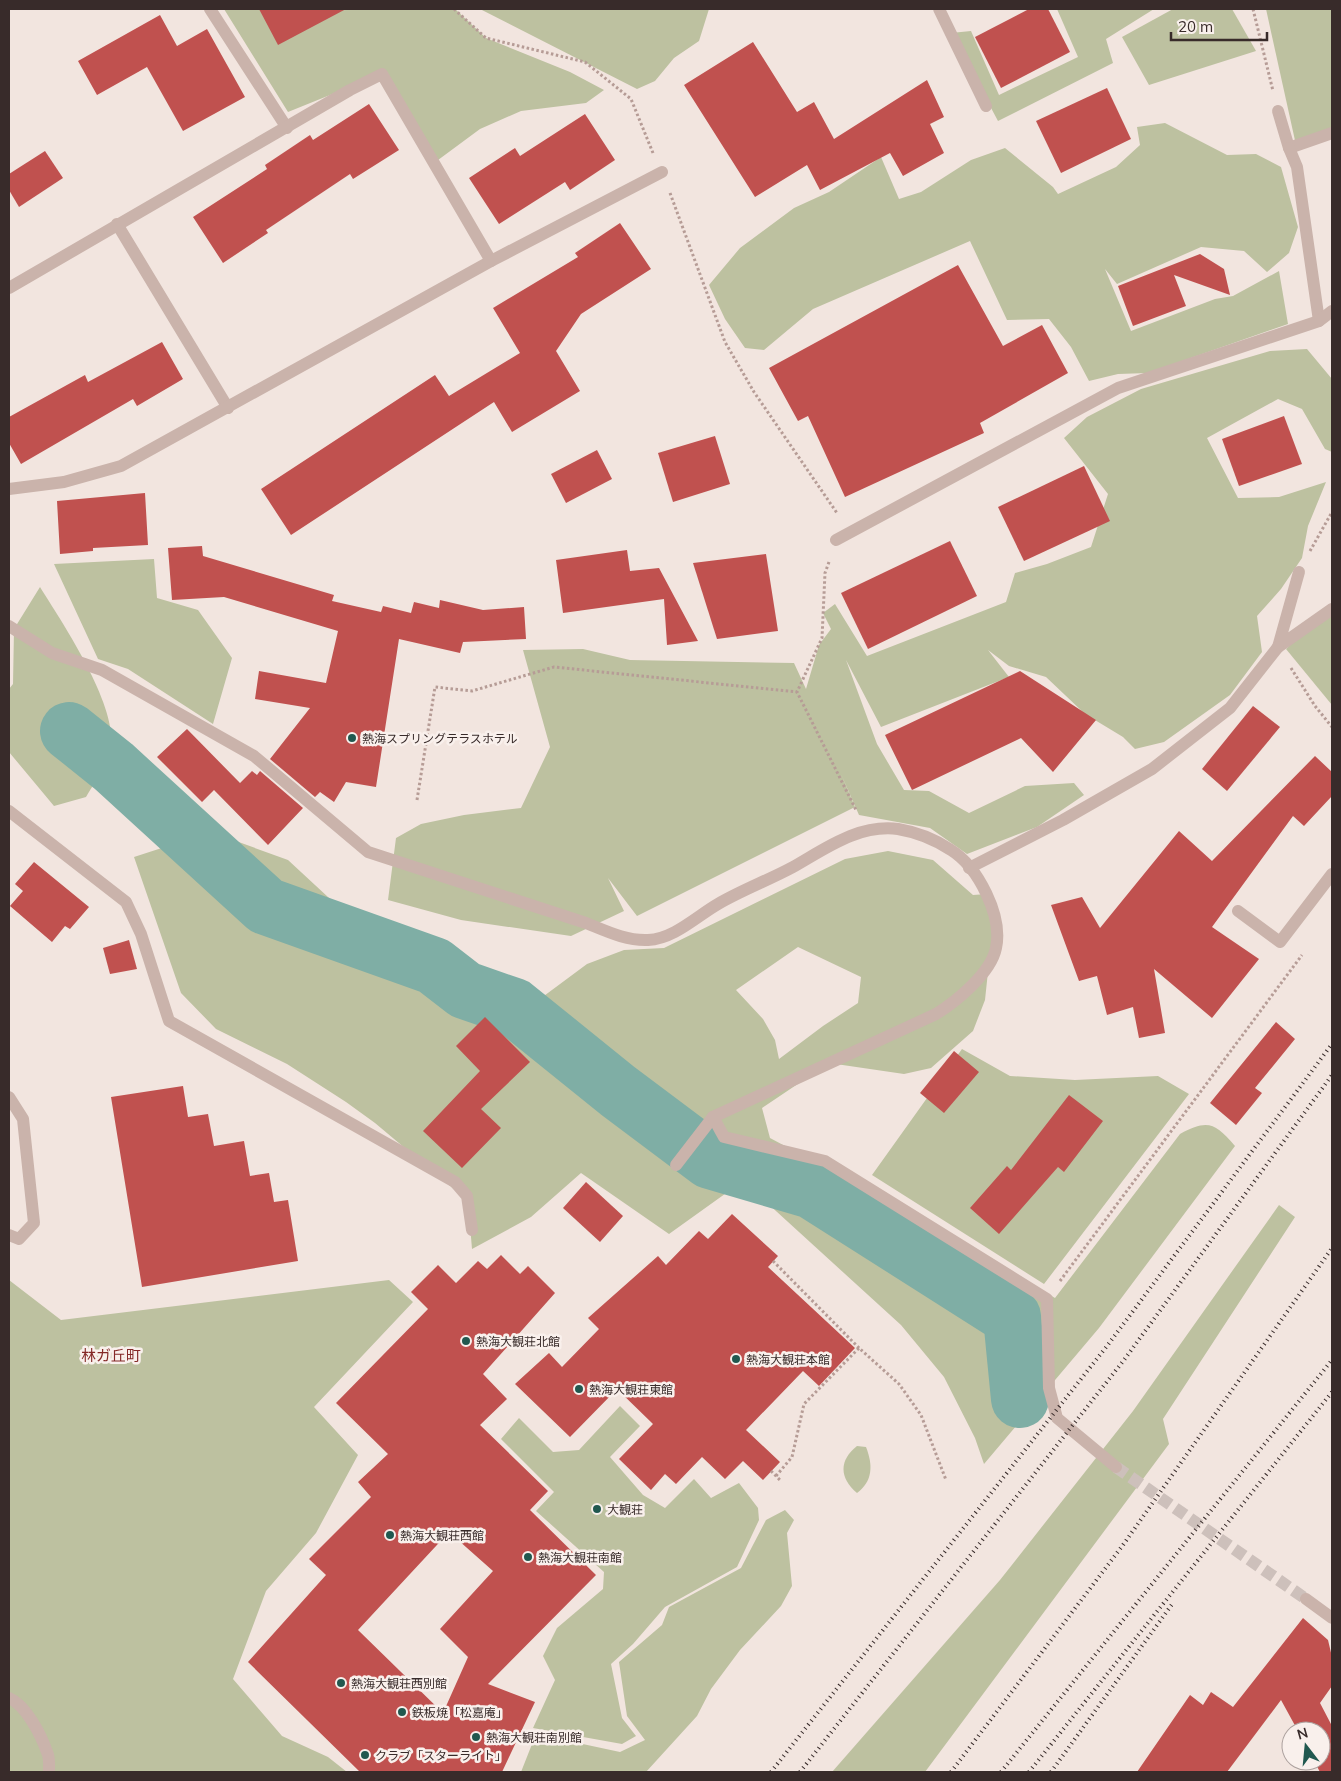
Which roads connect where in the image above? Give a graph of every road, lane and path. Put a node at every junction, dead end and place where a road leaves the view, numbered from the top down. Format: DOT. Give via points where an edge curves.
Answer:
graph roads {
  1 [pos="210,9"];
  2 [pos="454,9"];
  3 [pos="939,9"];
  4 [pos="1253,9"];
  5 [pos="986,106"];
  6 [pos="1278,111"];
  7 [pos="287,128"];
  8 [pos="1332,133"];
  9 [pos="1289,148"];
  10 [pos="662,172"];
  11 [pos="117,224"];
  12 [pos="491,261"];
  13 [pos="9,288"];
  14 [pos="1332,311"];
  15 [pos="1319,321"];
  16 [pos="228,408"];
  17 [pos="9,489"];
  18 [pos="1332,512"];
  19 [pos="850,532"];
  20 [pos="836,540"];
  21 [pos="1299,572"];
  22 [pos="825,573"];
  23 [pos="1332,609"];
  24 [pos="9,626"];
  25 [pos="1278,647"];
  26 [pos="797,692"];
  27 [pos="1332,727"];
  28 [pos="417,800"];
  29 [pos="855,807"];
  30 [pos="9,811"];
  31 [pos="969,868"];
  32 [pos="1332,874"];
  33 [pos="1238,911"];
  34 [pos="1304,953"];
  35 [pos="9,1097"];
  36 [pos="713,1117"];
  37 [pos="676,1165"];
  38 [pos="472,1230"];
  39 [pos="9,1235"];
  40 [pos="773,1261"];
  41 [pos="1047,1299"];
  42 [pos="859,1348"];
  43 [pos="1116,1468"];
  44 [pos="771,1471"];
  45 [pos="776,1476"];
  46 [pos="946,1480"];
  47 [pos="781,1481"];
  48 [pos="1306,1599"];
  49 [pos="1332,1618"];
  50 [pos="9,1698"];
  51 [pos="49,1772"];
  1 -- 7 [label="street"];
  2 -- 10 [label="path" via="486,38 585,62 631,99"];
  3 -- 5 [label="street"];
  4 -- 6 [label="path"];
  6 -- 9 [label="street"];
  7 -- 11 [label="street"];
  7 -- 12 [label="street" via="382,74"];
  8 -- 9 [label="street"];
  9 -- 15 [label="street" via="1298,175"];
  10 -- 12 [label="street"];
  10 -- 19 [label="path" via="725,342 754,392"];
  11 -- 13 [label="street"];
  11 -- 16 [label="street"];
  12 -- 16 [label="street"];
  14 -- 15 [label="street"];
  15 -- 19 [label="street" via="1118,388"];
  16 -- 17 [label="street" via="121,466 64,482"];
  18 -- 21 [label="path"];
  19 -- 20 [label="street"];
  21 -- 25 [label="street"];
  22 -- 26 [label="path" via="822,638"];
  23 -- 25 [label="street"];
  24 -- 31 [label="street" via="52,653 102,670 254,756 368,852 619,937 649,940 677,931 719,903 793,867 842,838 869,831 897,829 925,837 952,850"];
  25 -- 27 [label="path"];
  25 -- 31 [label="street" via="1230,708 1152,769 1063,820"];
  26 -- 28 [label="path" via="554,668 472,691 435,687"];
  26 -- 29 [label="path"];
  30 -- 38 [label="street" via="126,902 141,934 169,1022 455,1182 467,1196"];
  31 -- 36 [label="street" via="987,894 998,923 996,949 984,971 965,992 936,1014"];
  32 -- 33 [label="street" via="1280,942"];
  34 -- 41 [label="path"];
  35 -- 39 [label="street" via="23,1119 34,1223 18,1239"];
  36 -- 37 [label="street"];
  36 -- 41 [label="street" via="724,1137 825,1161"];
  40 -- 42 [label="path"];
  41 -- 43 [label="street" via="1049,1388 1057,1418"];
  42 -- 45 [label="path" via="804,1404 792,1457"];
  42 -- 46 [label="path" via="899,1384 921,1415"];
  44 -- 45 [label="path"];
  45 -- 47 [label="path"];
  48 -- 49 [label="street"];
  50 -- 51 [label="street" via="16,1701 31,1721 48,1754"];
}
